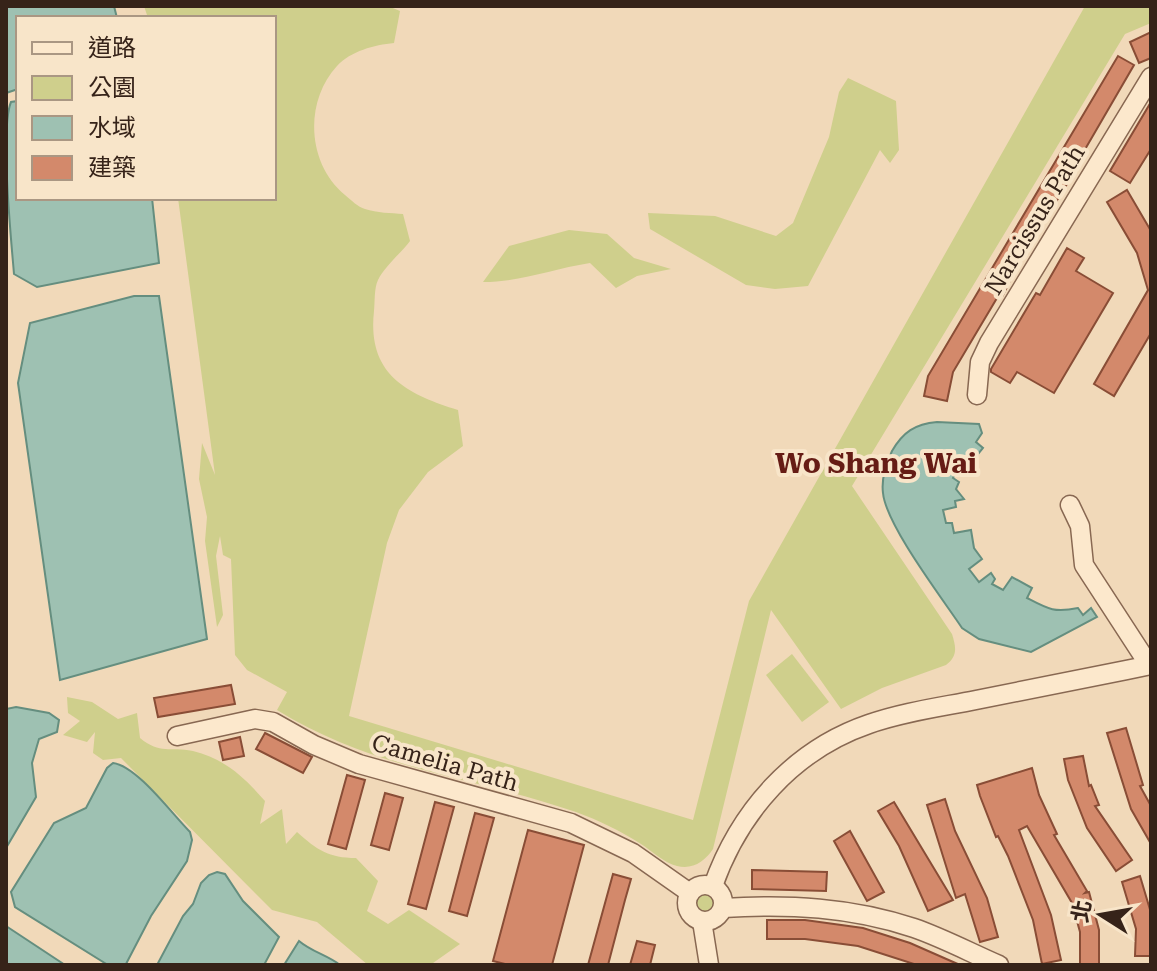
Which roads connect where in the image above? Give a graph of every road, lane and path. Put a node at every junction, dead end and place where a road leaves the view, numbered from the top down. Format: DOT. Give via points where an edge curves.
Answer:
graph roads {
  1 [pos="1151,77"];
  2 [pos="977,395"];
  3 [pos="1070,505"];
  4 [pos="1150,665"];
  5 [pos="177,736"];
  6 [pos="713,886"];
  7 [pos="690,893"];
  8 [pos="723,908"];
  9 [pos="702,921"];
  10 [pos="709,965"];
  11 [pos="999,965"];
  1 -- 2 [label="street, Narcissus Path" via="989,343 980,362"];
  3 -- 4 [label="street" via="1080,526 1084,565"];
  4 -- 6 [label="street" via="909,713 846,733 809,755 760,800 736,833"];
  5 -- 7 [label="street, Camelia Path" via="267,720 359,764 571,823 633,853"];
  6 -- 7 [label="street" via="700,885"];
  6 -- 8 [label="street" via="722,895"];
  7 -- 9 [label="street" via="691,913"];
  8 -- 9 [label="street" via="715,918"];
  8 -- 11 [label="street" via="802,906 859,913 914,928"];
  9 -- 10 [label="street"];
}
